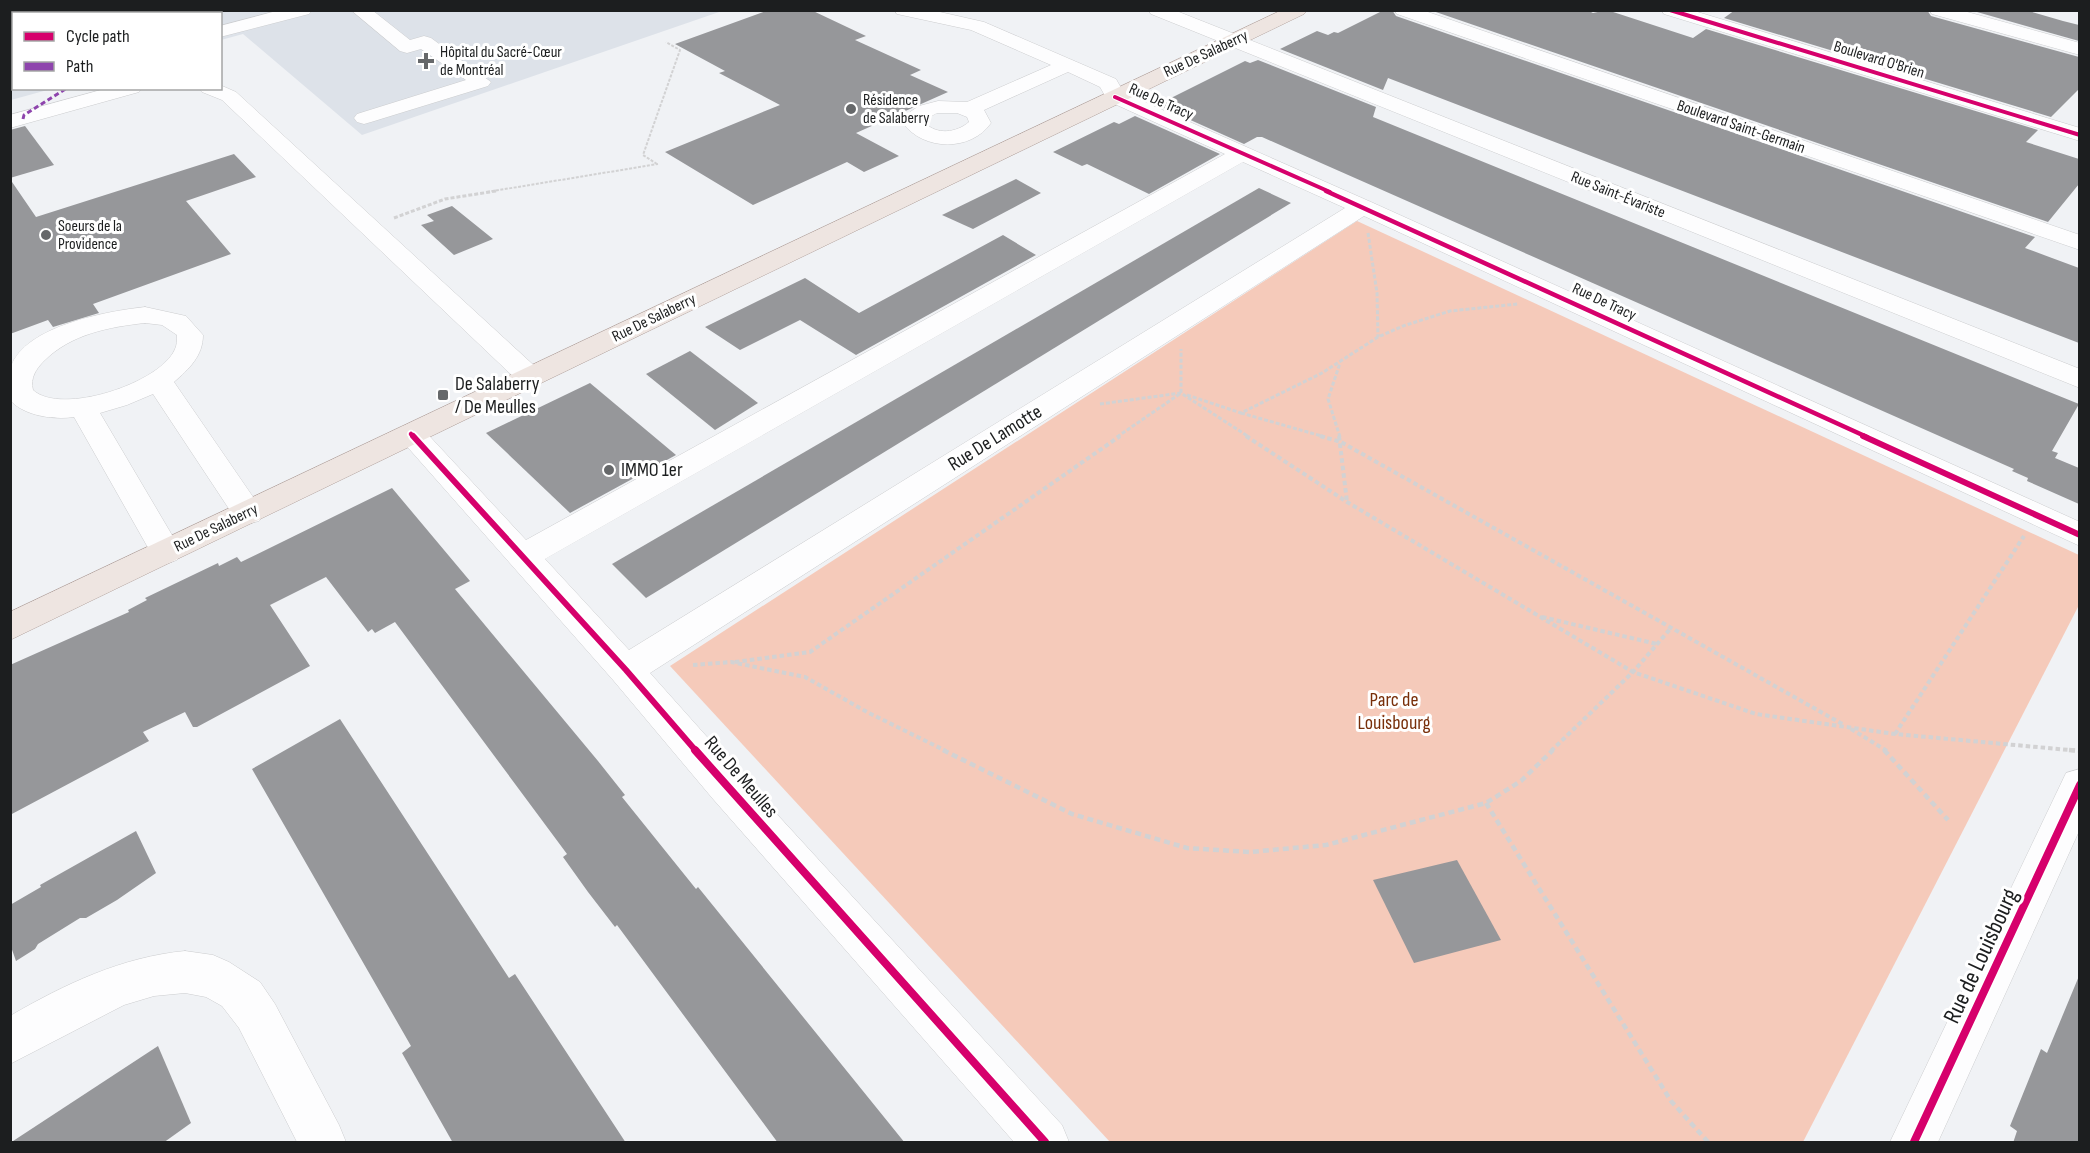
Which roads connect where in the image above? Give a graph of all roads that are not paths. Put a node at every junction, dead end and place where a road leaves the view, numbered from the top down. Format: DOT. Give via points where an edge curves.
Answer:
graph roads {
  1 [pos="303,10"];
  2 [pos="360,10"];
  3 [pos="903,10"];
  4 [pos="960,10"];
  5 [pos="1157,10"];
  6 [pos="1298,10"];
  7 [pos="1403,10"];
  8 [pos="1670,10"];
  9 [pos="1938,10"];
  10 [pos="977,26"];
  11 [pos="222,31"];
  12 [pos="1233,41"];
  13 [pos="2079,49"];
  14 [pos="1068,65"];
  15 [pos="125,90"];
  16 [pos="214,90"];
  17 [pos="1115,97"];
  18 [pos="969,109"];
  19 [pos="364,118"];
  20 [pos="10,122"];
  21 [pos="2079,135"];
  22 [pos="1243,153"];
  23 [pos="1363,207"];
  24 [pos="2079,243"];
  25 [pos="530,377"];
  26 [pos="2079,379"];
  27 [pos="158,380"];
  28 [pos="82,407"];
  29 [pos="411,434"];
  30 [pos="248,513"];
  31 [pos="2079,535"];
  32 [pos="166,552"];
  33 [pos="524,556"];
  34 [pos="10,627"];
  35 [pos="626,670"];
  36 [pos="2079,785"];
  37 [pos="10,1042"];
  38 [pos="322,1143"];
  39 [pos="1045,1143"];
  40 [pos="1914,1143"];
  1 -- 11 [label="street"];
  2 -- 19 [label="street" via="406,47 424,42 481,82"];
  3 -- 10 [label="street"];
  4 -- 10 [label="street"];
  5 -- 12 [label="street, Rue Saint-Évariste"];
  6 -- 12 [label="main road, Rue De Salaberry"];
  7 -- 24 [label="street, Boulevard Saint-Germain"];
  8 -- 21 [label="street, Boulevard O'Brien"];
  9 -- 13 [label="street"];
  10 -- 14 [label="street"];
  12 -- 17 [label="main road, Rue De Salaberry"];
  12 -- 26 [label="street, Rue Saint-Évariste"];
  14 -- 17 [label="street" via="1109,83"];
  14 -- 18 [label="street"];
  15 -- 20 [label="street"];
  16 -- 25 [label="street" via="230,96"];
  17 -- 22 [label="street, Rue De Tracy"];
  17 -- 25 [label="main road, Rue De Salaberry"];
  22 -- 23 [label="street, Rue De Tracy"];
  22 -- 33 [label="street"];
  23 -- 31 [label="street, Rue De Tracy"];
  23 -- 35 [label="street, Rue De Lamotte"];
  25 -- 29 [label="main road, Rue De Salaberry"];
  27 -- 28 [label="street" via="126,395"];
  27 -- 28 [label="street" via="189,349 190,335 183,324 167,317 145,315 90,325 40,350 16,381 20,394 32,404"];
  27 -- 30 [label="street"];
  28 -- 32 [label="street"];
  29 -- 30 [label="main road, Rue De Salaberry"];
  29 -- 33 [label="street, Rue De Meulles"];
  30 -- 32 [label="main road, Rue De Salaberry"];
  32 -- 34 [label="main road, Rue De Salaberry"];
  33 -- 35 [label="street, Rue De Meulles"];
  35 -- 39 [label="street, Rue De Meulles"];
  36 -- 40 [label="street, Rue de Louisbourg"];
  37 -- 38 [label="street" via="65,1010 147,975 172,973 226,982 248,1002"];
}
